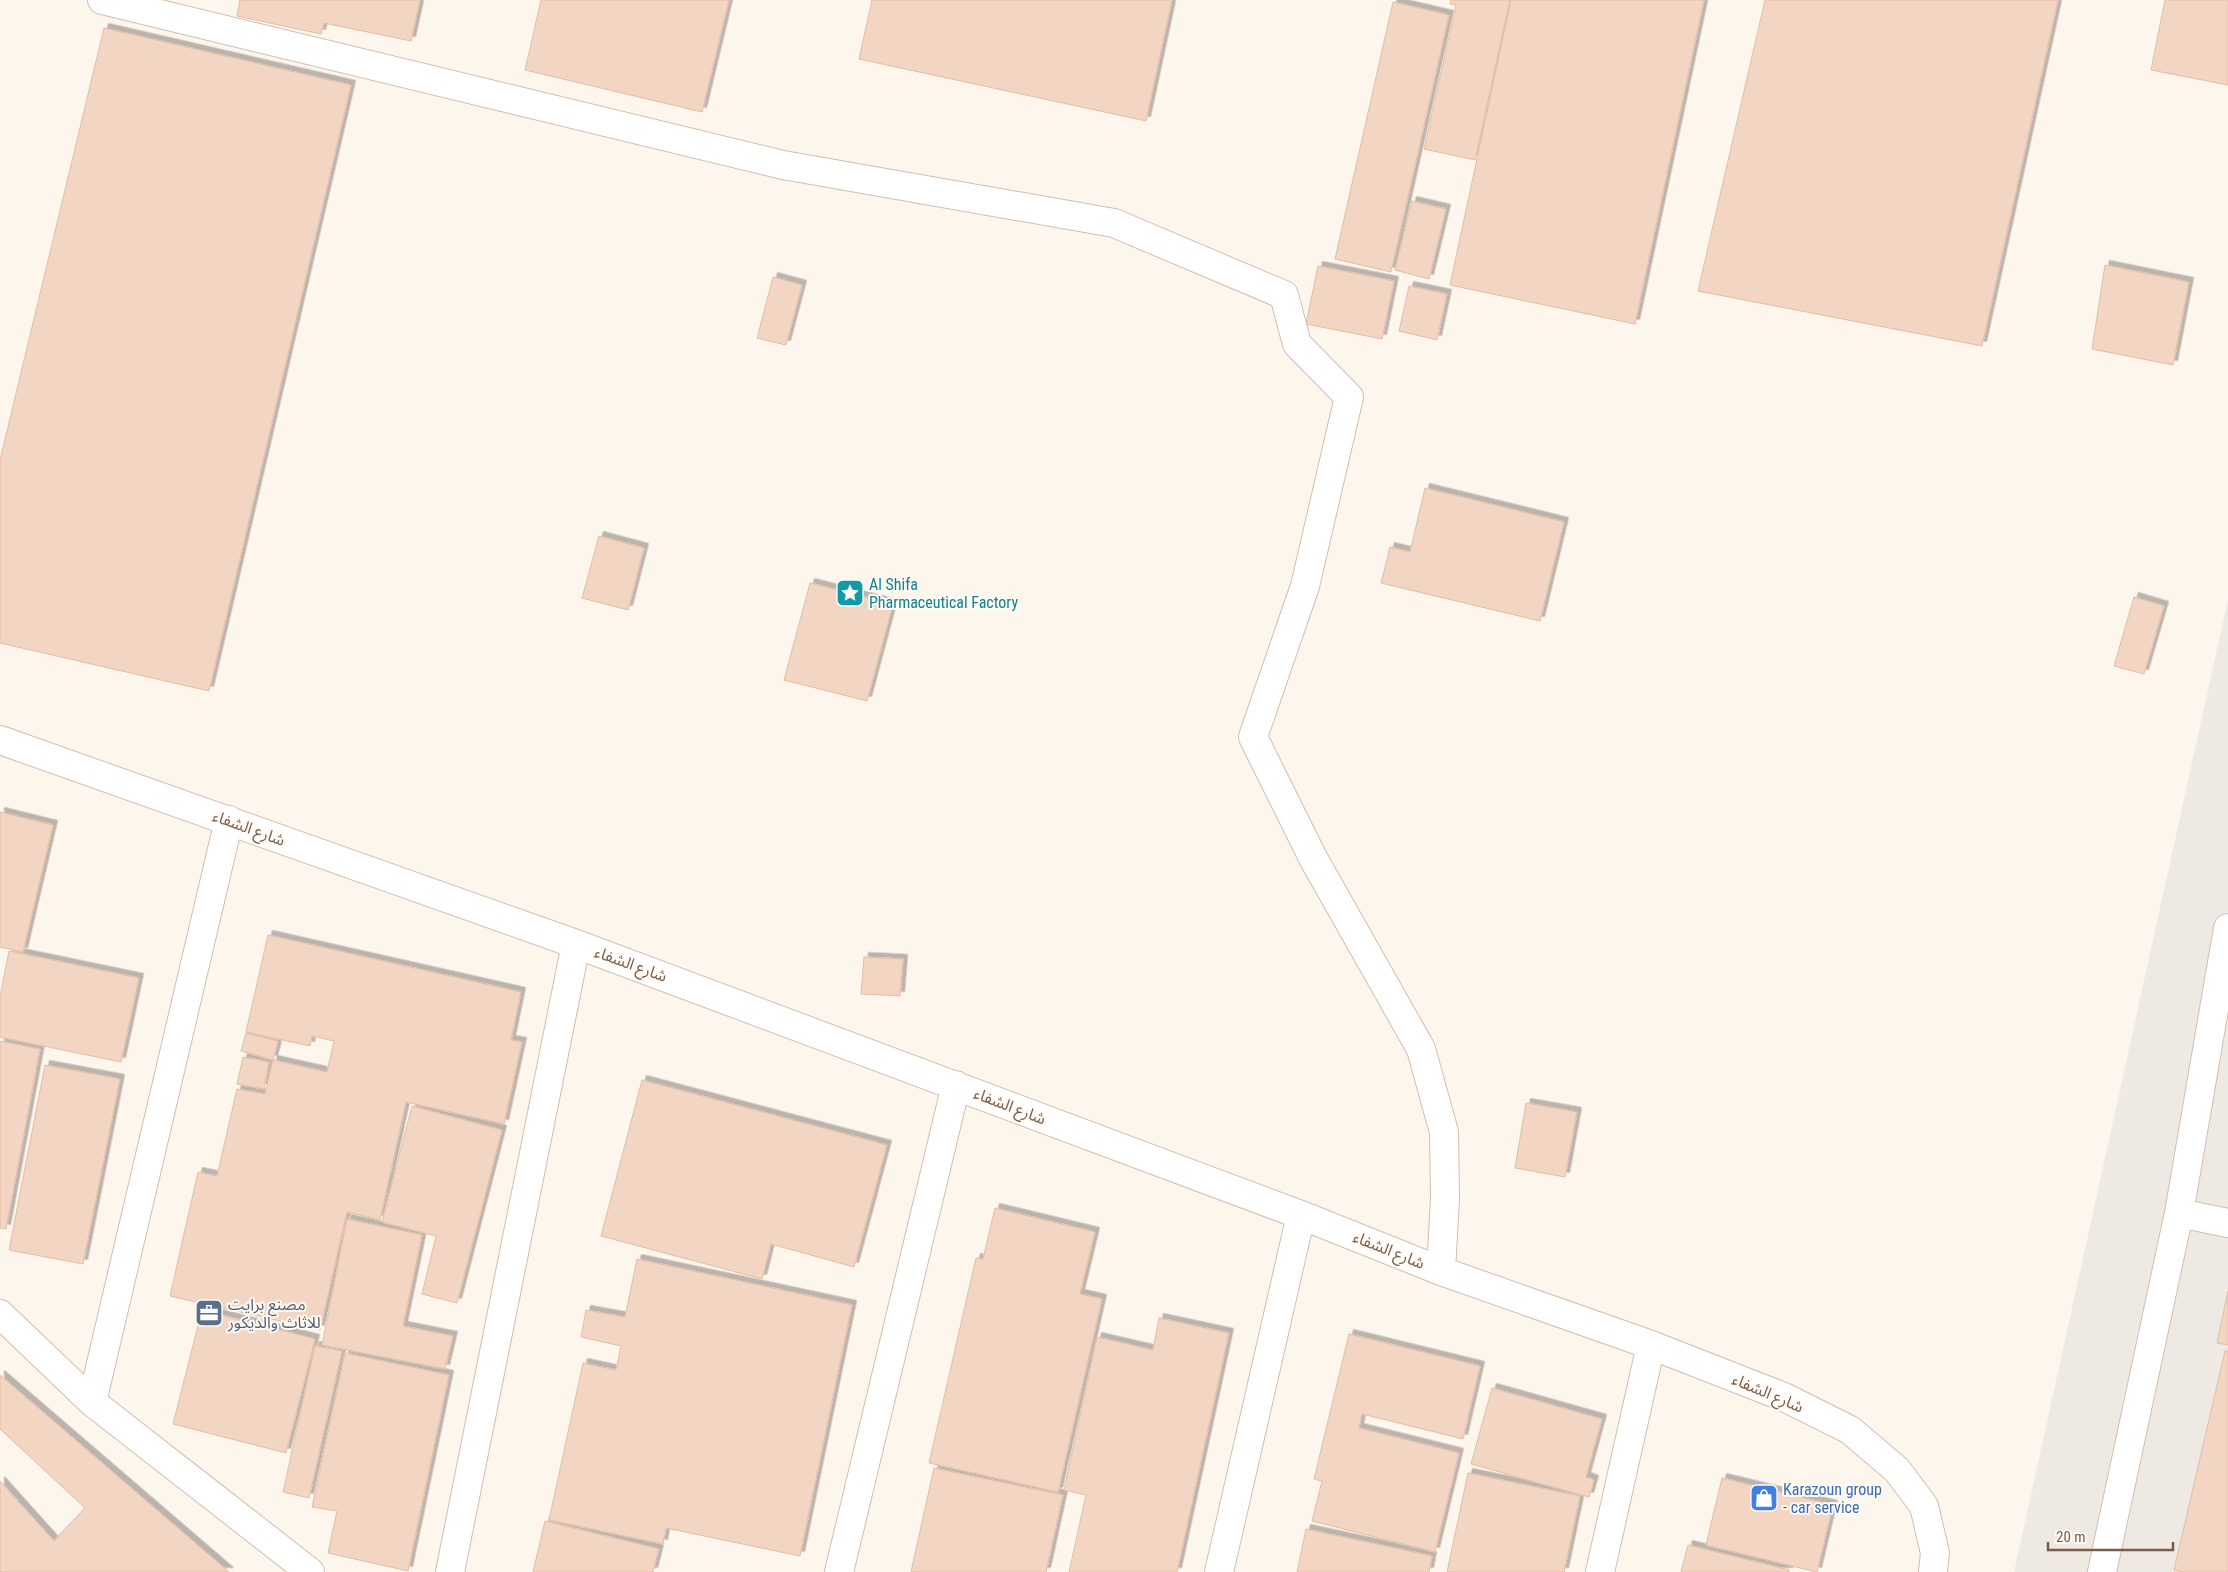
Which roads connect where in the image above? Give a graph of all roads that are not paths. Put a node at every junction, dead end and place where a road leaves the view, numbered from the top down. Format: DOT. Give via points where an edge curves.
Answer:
graph roads {
  1 [pos="102,0"];
  2 [pos="0,740"];
  3 [pos="229,820"];
  4 [pos="2228,928"];
  5 [pos="576,944"];
  6 [pos="956,1085"];
  7 [pos="2179,1213"];
  8 [pos="1302,1215"];
  9 [pos="2228,1223"];
  10 [pos="1441,1271"];
  11 [pos="0,1314"];
  12 [pos="1651,1346"];
  13 [pos="92,1402"];
  14 [pos="310,1572"];
  15 [pos="450,1572"];
  16 [pos="839,1572"];
  17 [pos="1219,1572"];
  18 [pos="1600,1572"];
  19 [pos="1933,1572"];
  20 [pos="2102,1572"];
  1 -- 10 [label="street" via="782,165 1114,223 1284,295 1297,344 1349,397 1305,586 1253,737 1313,858 1421,1049 1444,1132"];
  2 -- 3 [label="street, شارع الشفاء"];
  3 -- 5 [label="street, شارع الشفاء"];
  3 -- 13 [label="street"];
  4 -- 7 [label="street"];
  5 -- 6 [label="street, شارع الشفاء"];
  5 -- 15 [label="street"];
  6 -- 8 [label="street, شارع الشفاء"];
  6 -- 16 [label="street"];
  7 -- 9 [label="street"];
  7 -- 20 [label="street"];
  8 -- 10 [label="street, شارع الشفاء"];
  8 -- 17 [label="street"];
  10 -- 12 [label="street, شارع الشفاء"];
  11 -- 13 [label="street"];
  12 -- 18 [label="street"];
  12 -- 19 [label="street, شارع الشفاء" via="1784,1398 1850,1430 1897,1470 1924,1506 1934,1553"];
  13 -- 14 [label="street"];
}
